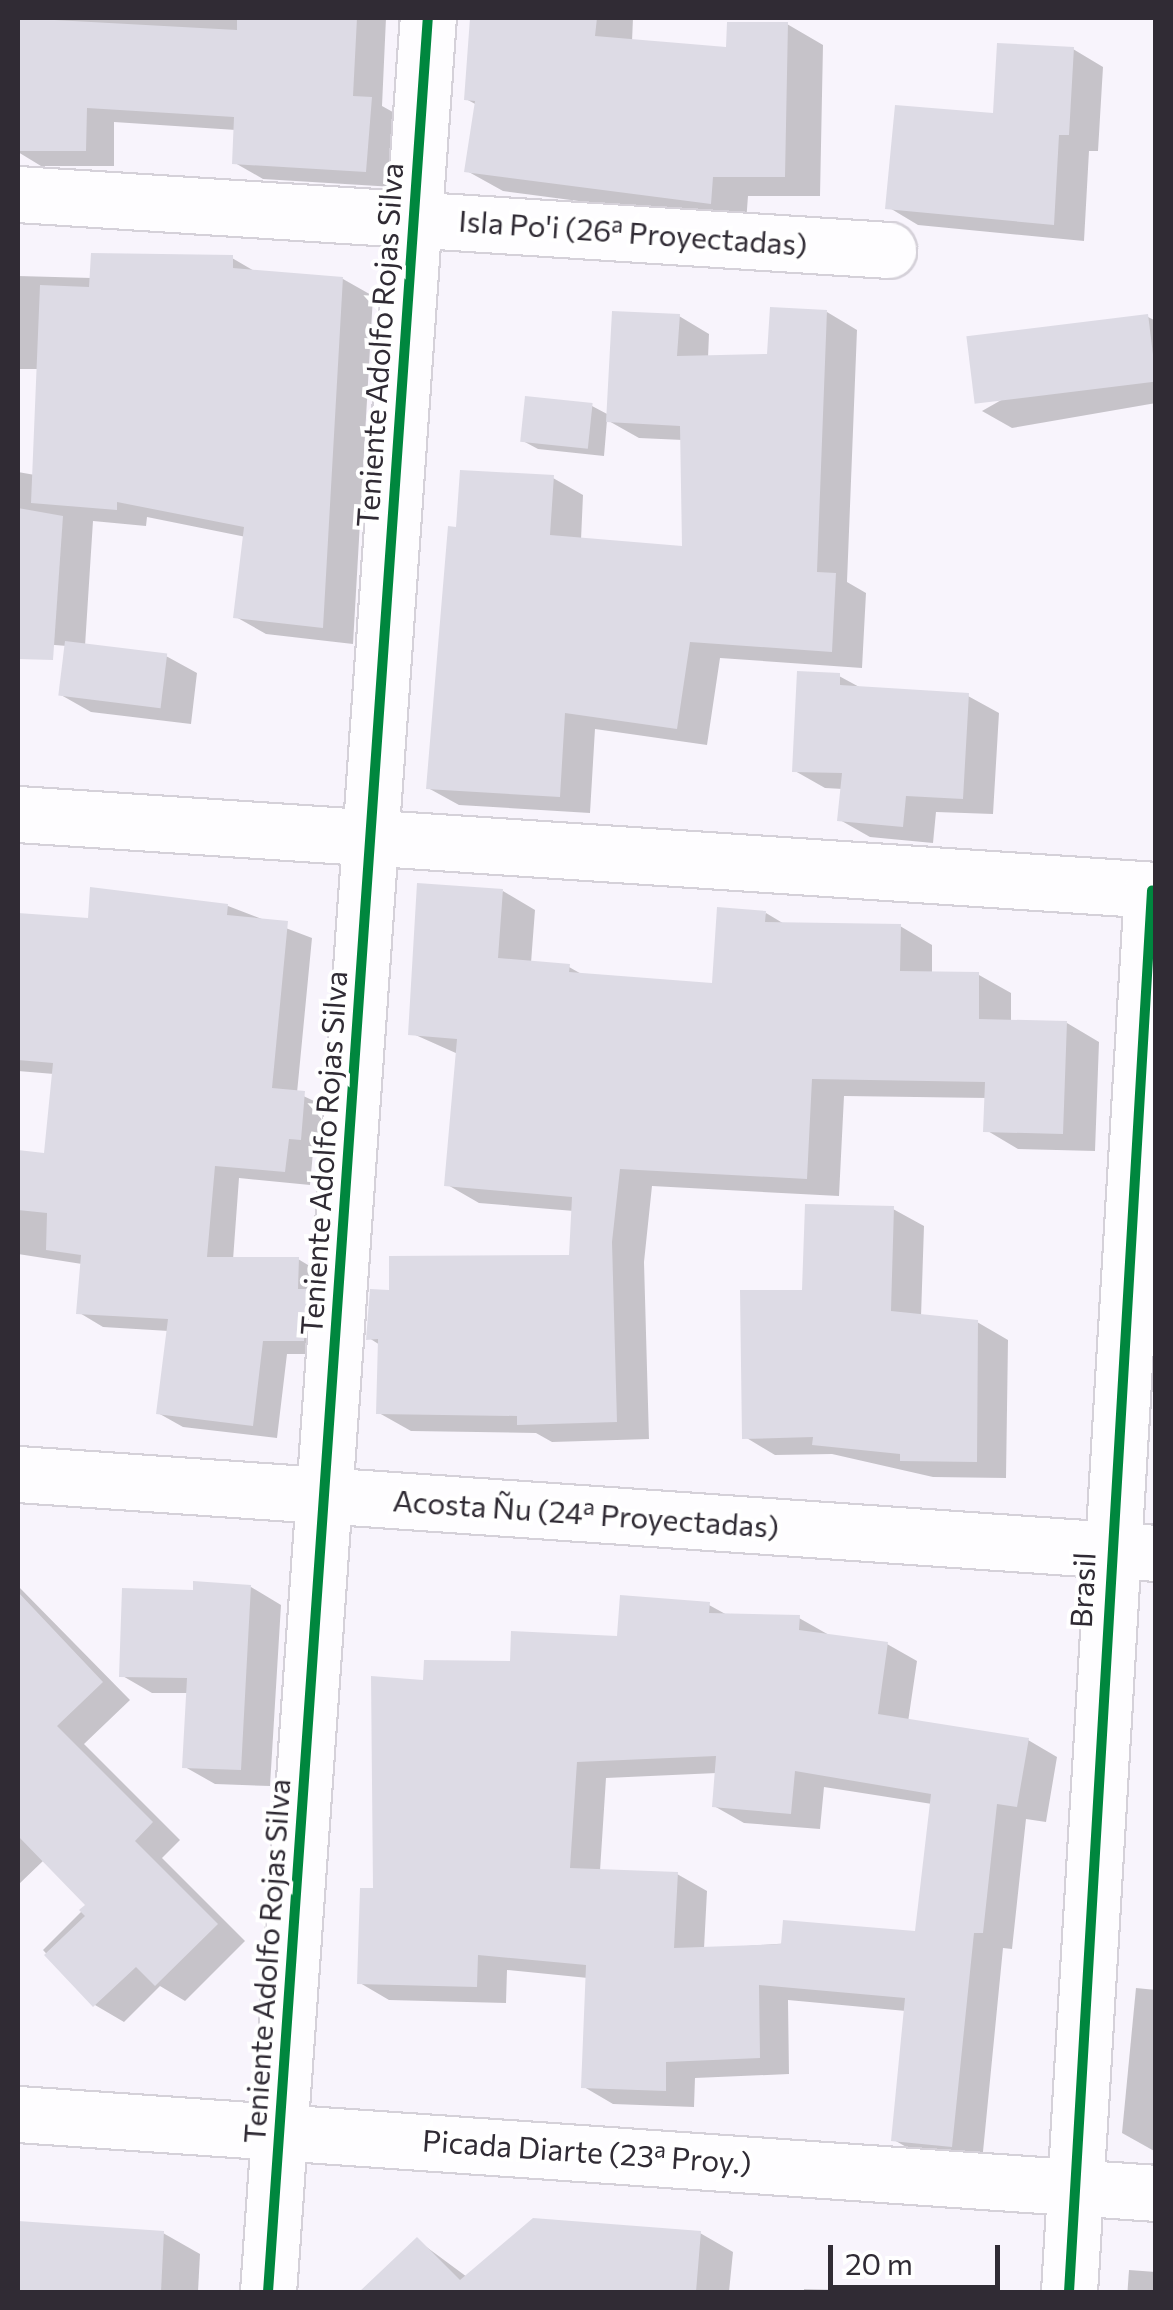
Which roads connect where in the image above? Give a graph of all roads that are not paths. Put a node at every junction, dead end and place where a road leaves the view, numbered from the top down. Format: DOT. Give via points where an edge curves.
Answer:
graph roads {
  1 [pos="428,18"];
  2 [pos="18,194"];
  3 [pos="413,216"];
  4 [pos="888,250"];
  5 [pos="18,814"];
  6 [pos="370,838"];
  7 [pos="1154,890"];
  8 [pos="18,1474"];
  9 [pos="324,1495"];
  10 [pos="1132,1551"];
  11 [pos="18,2114"];
  12 [pos="280,2129"];
  13 [pos="1075,2187"];
  14 [pos="1156,2192"];
  15 [pos="268,2292"];
  16 [pos="1069,2292"];
  1 -- 3 [label="street, Teniente Adolfo Rojas Silva"];
  2 -- 3 [label="street, Isla Po'i (26ª Proyectadas)"];
  3 -- 4 [label="street, Isla Po'i (26ª Proyectadas)"];
  3 -- 6 [label="street, Teniente Adolfo Rojas Silva"];
  5 -- 6 [label="street"];
  6 -- 7 [label="street"];
  6 -- 9 [label="street, Teniente Adolfo Rojas Silva"];
  7 -- 10 [label="street, Brasil"];
  8 -- 9 [label="street, Acosta Ñu (24ª Proyectadas)"];
  9 -- 10 [label="street, Acosta Ñu (24ª Proyectadas)"];
  9 -- 12 [label="street, Teniente Adolfo Rojas Silva"];
  10 -- 13 [label="street, Brasil"];
  11 -- 12 [label="street, Picada Diarte (23ª Proy.)"];
  12 -- 13 [label="street, Picada Diarte (23ª Proy.)"];
  12 -- 15 [label="street, Teniente Adolfo Rojas Silva"];
  13 -- 14 [label="street, Picada Diarte (23ª Proy.)"];
  13 -- 16 [label="street, Brasil"];
}
